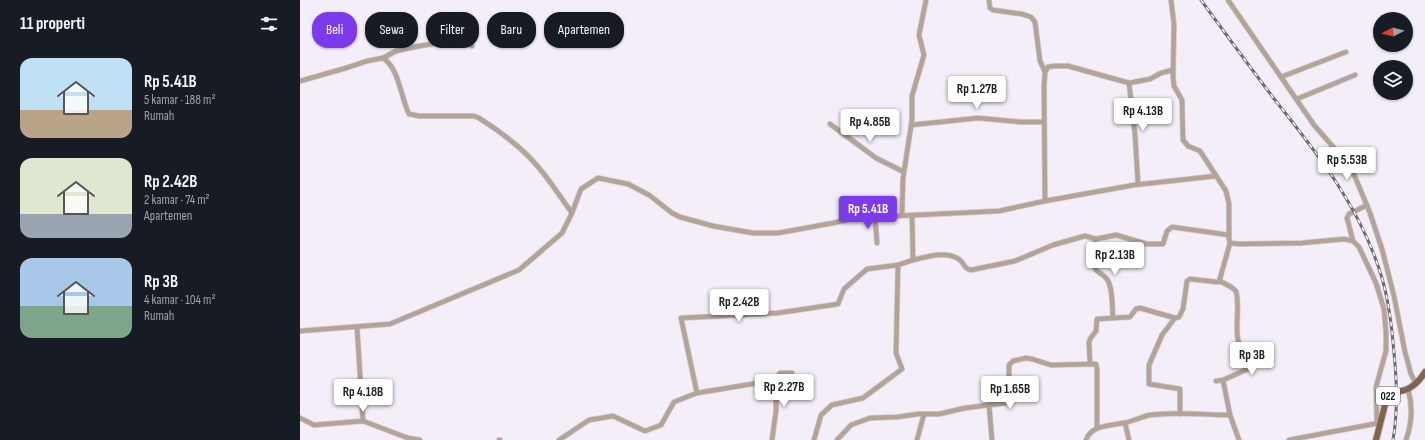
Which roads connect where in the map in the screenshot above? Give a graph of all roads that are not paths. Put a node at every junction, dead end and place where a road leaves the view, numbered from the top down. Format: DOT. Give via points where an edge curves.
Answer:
graph roads {
  1 [pos="926,0"];
  2 [pos="989,0"];
  3 [pos="1171,0"];
  4 [pos="1228,0"];
  5 [pos="426,44"];
  6 [pos="1346,52"];
  7 [pos="383,58"];
  8 [pos="1173,70"];
  9 [pos="1045,72"];
  10 [pos="1355,75"];
  11 [pos="1282,77"];
  12 [pos="300,81"];
  13 [pos="1129,83"];
  14 [pos="1297,100"];
  15 [pos="1044,122"];
  16 [pos="830,124"];
  17 [pos="912,125"];
  18 [pos="904,172"];
  19 [pos="1216,176"];
  20 [pos="1138,184"];
  21 [pos="1045,201"];
  22 [pos="1367,205"];
  23 [pos="572,213"];
  24 [pos="902,215"];
  25 [pos="912,215"];
  26 [pos="875,217"];
  27 [pos="1229,235"];
  28 [pos="1096,239"];
  29 [pos="1352,241"];
  30 [pos="877,243"];
  31 [pos="1230,243"];
  32 [pos="913,260"];
  33 [pos="898,265"];
  34 [pos="1220,281"];
  35 [pos="1113,318"];
  36 [pos="1175,318"];
  37 [pos="357,327"];
  38 [pos="300,331"];
  39 [pos="1090,363"];
  40 [pos="1425,372"];
  41 [pos="792,373"];
  42 [pos="776,380"];
  43 [pos="1223,380"];
  44 [pos="1216,381"];
  45 [pos="1416,384"];
  46 [pos="1408,389"];
  47 [pos="697,393"];
  48 [pos="989,405"];
  49 [pos="924,414"];
  50 [pos="1180,414"];
  51 [pos="1230,415"];
  52 [pos="300,418"];
  53 [pos="363,421"];
  54 [pos="1125,423"];
  55 [pos="1379,423"];
  56 [pos="1098,428"];
  57 [pos="420,440"];
  58 [pos="559,440"];
  59 [pos="772,440"];
  60 [pos="814,440"];
  61 [pos="837,440"];
  62 [pos="917,440"];
  63 [pos="992,440"];
  64 [pos="1086,440"];
  65 [pos="1129,440"];
  66 [pos="1239,440"];
  67 [pos="1291,440"];
  68 [pos="1376,440"];
  69 [pos="1406,440"];
  1 -- 17 [label="street" via="919,35 924,55 912,96"];
  2 -- 9 [label="street" via="990,8 993,10 1022,14 1031,17 1035,22 1040,61"];
  3 -- 8 [label="street" via="1174,24"];
  4 -- 11 [label="street"];
  5 -- 7 [label="street" via="402,49"];
  6 -- 11 [label="street"];
  7 -- 12 [label="street"];
  7 -- 23 [label="street" via="399,83 409,114 479,118 526,153"];
  8 -- 13 [label="street" via="1150,79"];
  8 -- 19 [label="street" via="1174,86 1182,100 1183,140 1188,146 1200,151"];
  9 -- 13 [label="street" via="1051,66 1068,66"];
  9 -- 15 [label="street"];
  10 -- 14 [label="street"];
  11 -- 14 [label="street"];
  13 -- 20 [label="street"];
  14 -- 22 [label="street" via="1353,172"];
  15 -- 17 [label="street" via="978,118"];
  15 -- 21 [label="street"];
  16 -- 18 [label="street" via="876,158"];
  17 -- 18 [label="street"];
  18 -- 24 [label="street"];
  19 -- 20 [label="street"];
  19 -- 27 [label="street" via="1226,190 1229,204"];
  20 -- 21 [label="street"];
  21 -- 25 [label="street" via="999,211"];
  22 -- 29 [label="street" via="1348,214"];
  22 -- 45 [label="street" via="1382,249 1405,352"];
  23 -- 26 [label="street" via="582,189 598,178 628,184 680,217 753,233 778,233 855,218"];
  23 -- 37 [label="street" via="562,233 519,270 390,324"];
  24 -- 25 [label="street"];
  24 -- 26 [label="street"];
  25 -- 32 [label="street"];
  26 -- 30 [label="street"];
  27 -- 28 [label="street" via="1172,227 1167,231 1164,243 1161,244 1148,244 1116,235"];
  27 -- 31 [label="street"];
  28 -- 32 [label="street" via="1078,237 1015,261 970,270 966,269 959,259 951,256 938,255"];
  28 -- 35 [label="street" via="1094,265 1109,283"];
  29 -- 31 [label="street" via="1344,239 1302,243"];
  29 -- 55 [label="street" via="1359,247 1376,283 1384,309 1386,351 1376,387"];
  31 -- 34 [label="street"];
  32 -- 33 [label="street"];
  33 -- 47 [label="street" via="867,269 844,289 838,304 778,313 681,318"];
  33 -- 60 [label="street" via="896,353 902,369 863,398 832,405 821,415"];
  34 -- 36 [label="street" via="1188,279 1183,309 1179,317"];
  34 -- 43 [label="street" via="1236,291 1238,338 1252,365"];
  35 -- 36 [label="street" via="1130,317 1140,308"];
  35 -- 39 [label="street" via="1096,319 1096,331 1089,343"];
  36 -- 50 [label="street" via="1162,335 1149,365 1149,384 1180,389"];
  37 -- 38 [label="street"];
  37 -- 53 [label="street"];
  39 -- 48 [label="street" via="1051,366 1032,358 1013,361 1008,365 1008,400 1006,403"];
  39 -- 56 [label="street" via="1097,365"];
  40 -- 45 [label="main road, 022"];
  41 -- 42 [label="street" via="780,373"];
  42 -- 47 [label="street"];
  42 -- 59 [label="street" via="776,411"];
  43 -- 44 [label="street"];
  43 -- 51 [label="street"];
  45 -- 46 [label="main road, 022"];
  46 -- 55 [label="main road, 022" via="1386,397"];
  46 -- 69 [label="street" via="1412,414"];
  47 -- 58 [label="street" via="674,402 661,425 645,430 613,416 589,420"];
  48 -- 49 [label="street" via="944,414"];
  48 -- 63 [label="street"];
  49 -- 61 [label="street" via="870,418 851,425"];
  49 -- 62 [label="street"];
  50 -- 51 [label="street"];
  50 -- 54 [label="street" via="1150,415"];
  51 -- 66 [label="street"];
  52 -- 53 [label="street" via="314,425"];
  53 -- 57 [label="street"];
  54 -- 56 [label="street"];
  54 -- 65 [label="street"];
  55 -- 67 [label="street"];
  55 -- 68 [label="main road, 022"];
  56 -- 64 [label="street" via="1089,434"];
}
